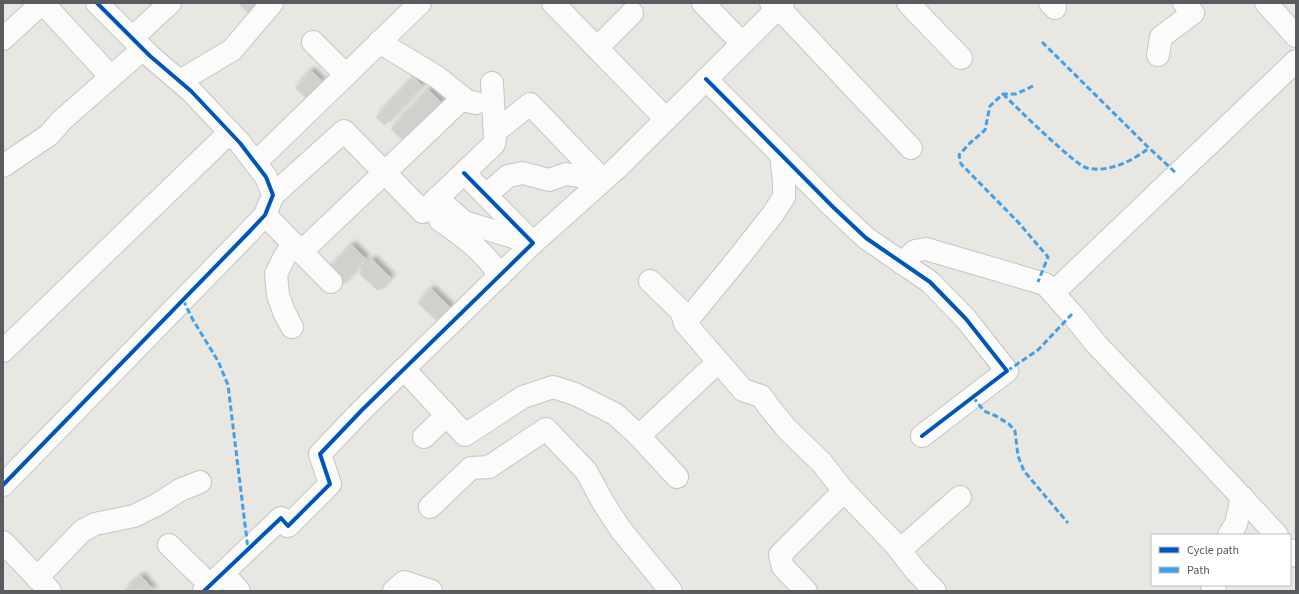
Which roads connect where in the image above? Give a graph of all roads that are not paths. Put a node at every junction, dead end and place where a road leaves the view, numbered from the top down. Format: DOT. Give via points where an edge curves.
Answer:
graph roads {
  1 [pos="43,3"];
  2 [pos="97,3"];
  3 [pos="170,3"];
  4 [pos="272,3"];
  5 [pos="420,3"];
  6 [pos="553,3"];
  7 [pos="703,3"];
  8 [pos="908,3"];
  9 [pos="1266,3"];
  10 [pos="777,4"];
  11 [pos="1194,6"];
  12 [pos="632,13"];
  13 [pos="1296,36"];
  14 [pos="3,39"];
  15 [pos="313,42"];
  16 [pos="379,42"];
  17 [pos="138,43"];
  18 [pos="742,43"];
  19 [pos="597,48"];
  20 [pos="1158,55"];
  21 [pos="961,58"];
  22 [pos="1296,61"];
  23 [pos="346,75"];
  24 [pos="111,77"];
  25 [pos="706,79"];
  26 [pos="180,81"];
  27 [pos="492,83"];
  28 [pos="463,98"];
  29 [pos="493,107"];
  30 [pos="666,119"];
  31 [pos="230,132"];
  32 [pos="495,132"];
  33 [pos="911,148"];
  34 [pos="781,154"];
  35 [pos="255,163"];
  36 [pos="3,166"];
  37 [pos="384,173"];
  38 [pos="464,173"];
  39 [pos="603,180"];
  40 [pos="809,183"];
  41 [pos="784,187"];
  42 [pos="486,195"];
  43 [pos="273,196"];
  44 [pos="430,205"];
  45 [pos="265,215"];
  46 [pos="533,244"];
  47 [pos="297,248"];
  48 [pos="902,263"];
  49 [pos="500,276"];
  50 [pos="650,281"];
  51 [pos="331,282"];
  52 [pos="1053,293"];
  53 [pos="685,323"];
  54 [pos="292,327"];
  55 [pos="3,351"];
  56 [pos="718,362"];
  57 [pos="404,369"];
  58 [pos="447,415"];
  59 [pos="639,436"];
  60 [pos="922,436"];
  61 [pos="424,437"];
  62 [pos="677,477"];
  63 [pos="4,481"];
  64 [pos="200,482"];
  65 [pos="846,494"];
  66 [pos="960,497"];
  67 [pos="1242,497"];
  68 [pos="430,507"];
  69 [pos="1230,534"];
  70 [pos="1276,534"];
  71 [pos="3,542"];
  72 [pos="169,545"];
  73 [pos="900,550"];
  74 [pos="44,584"];
  75 [pos="214,585"];
  76 [pos="239,591"];
  77 [pos="394,591"];
  78 [pos="431,591"];
  79 [pos="671,591"];
  80 [pos="806,591"];
  81 [pos="936,591"];
  1 -- 14 [label="street"];
  1 -- 24 [label="street"];
  2 -- 17 [label="street"];
  3 -- 17 [label="street"];
  4 -- 26 [label="street" via="232,50"];
  5 -- 16 [label="street"];
  6 -- 19 [label="street"];
  7 -- 18 [label="street"];
  8 -- 21 [label="street"];
  9 -- 13 [label="street"];
  10 -- 18 [label="street"];
  10 -- 33 [label="street"];
  11 -- 20 [label="street" via="1161,37"];
  12 -- 19 [label="street"];
  15 -- 23 [label="street"];
  16 -- 23 [label="street"];
  16 -- 28 [label="street" via="437,77"];
  17 -- 24 [label="street"];
  17 -- 26 [label="street"];
  18 -- 25 [label="street"];
  19 -- 30 [label="street"];
  22 -- 52 [label="street"];
  23 -- 35 [label="street"];
  24 -- 36 [label="street" via="62,120 49,135"];
  25 -- 30 [label="street"];
  25 -- 34 [label="street"];
  26 -- 31 [label="street"];
  27 -- 29 [label="street"];
  28 -- 29 [label="street"];
  28 -- 37 [label="street"];
  29 -- 32 [label="street"];
  30 -- 39 [label="street"];
  31 -- 35 [label="street"];
  31 -- 55 [label="street"];
  32 -- 38 [label="street" via="494,144"];
  32 -- 39 [label="street" via="530,104"];
  34 -- 40 [label="street"];
  34 -- 41 [label="street"];
  35 -- 43 [label="street" via="266,177"];
  37 -- 43 [label="street" via="344,131"];
  37 -- 44 [label="street"];
  37 -- 47 [label="street"];
  38 -- 42 [label="street"];
  38 -- 44 [label="street"];
  39 -- 42 [label="street" via="566,174 549,180 523,173 508,176"];
  39 -- 46 [label="street"];
  40 -- 41 [label="street"];
  40 -- 48 [label="street" via="866,238"];
  41 -- 53 [label="street" via="784,197 774,214"];
  42 -- 46 [label="street"];
  43 -- 45 [label="street"];
  44 -- 46 [label="street" via="464,222"];
  44 -- 49 [label="street" via="440,220 475,246 491,262"];
  45 -- 47 [label="street"];
  45 -- 63 [label="street"];
  46 -- 49 [label="street"];
  47 -- 51 [label="street"];
  47 -- 54 [label="street" via="284,258 276,274 278,294"];
  48 -- 52 [label="street" via="915,252 926,249 1045,284"];
  48 -- 60 [label="street" via="930,282 966,319 1008,371"];
  49 -- 57 [label="street"];
  50 -- 53 [label="street" via="681,312"];
  52 -- 67 [label="street" via="1098,345"];
  53 -- 56 [label="street"];
  56 -- 59 [label="street"];
  56 -- 65 [label="street" via="743,390 761,396 787,429 822,463"];
  57 -- 58 [label="street"];
  57 -- 75 [label="street" via="320,454 330,484 288,526 281,518"];
  58 -- 59 [label="street" via="466,435 523,397 553,387 575,394 615,414"];
  58 -- 61 [label="street"];
  59 -- 62 [label="street"];
  64 -- 74 [label="street" via="180,490 134,516 94,524 82,531"];
  65 -- 73 [label="street"];
  65 -- 80 [label="street" via="844,491 780,555 783,567"];
  66 -- 73 [label="street"];
  67 -- 69 [label="street" via="1236,524"];
  67 -- 70 [label="street"];
  68 -- 79 [label="street" via="471,468 489,468 546,429 586,471 621,530"];
  71 -- 74 [label="street"];
  72 -- 75 [label="street"];
  73 -- 81 [label="street"];
  75 -- 76 [label="street"];
  77 -- 78 [label="street" via="404,582"];
}
